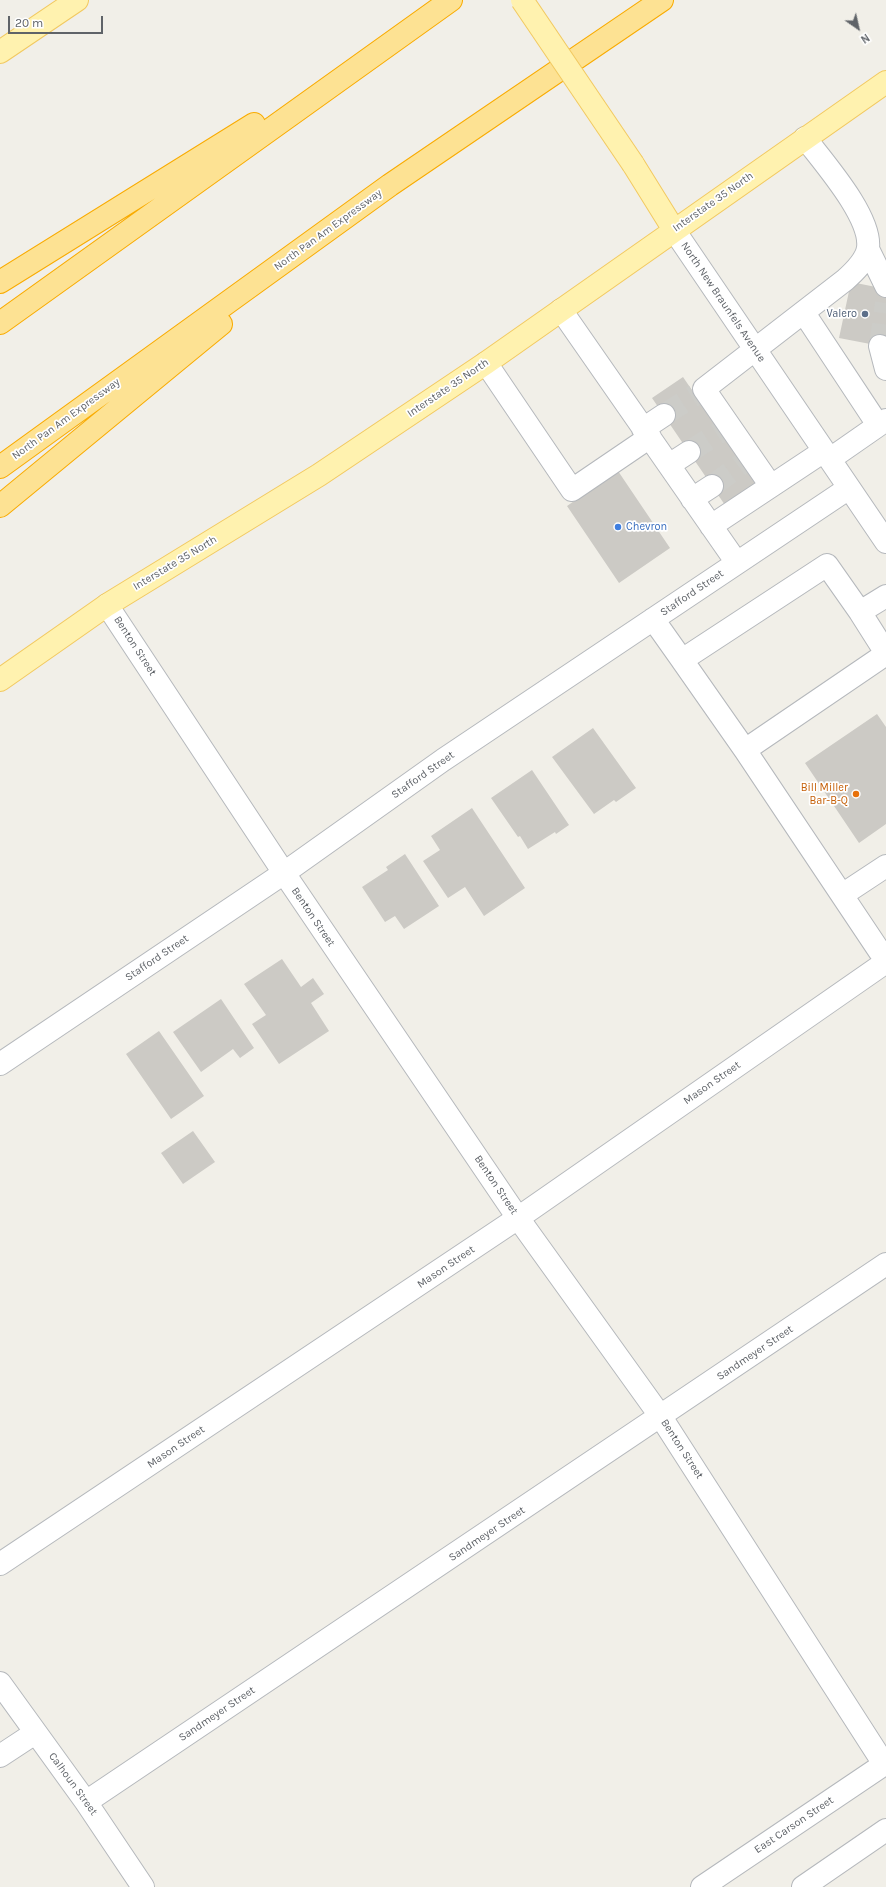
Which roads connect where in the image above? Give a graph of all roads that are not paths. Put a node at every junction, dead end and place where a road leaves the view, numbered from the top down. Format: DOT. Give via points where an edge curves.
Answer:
graph roads {
  1 [pos="77,0"];
  2 [pos="451,0"];
  3 [pos="522,0"];
  4 [pos="662,0"];
  5 [pos="426,17"];
  6 [pos="0,52"];
  7 [pos="886,82"];
  8 [pos="805,138"];
  9 [pos="390,185"];
  10 [pos="674,230"];
  11 [pos="868,249"];
  12 [pos="0,282"];
  13 [pos="886,286"];
  14 [pos="561,310"];
  15 [pos="804,313"];
  16 [pos="0,323"];
  17 [pos="880,346"];
  18 [pos="756,350"];
  19 [pos="486,362"];
  20 [pos="886,369"];
  21 [pos="664,415"];
  22 [pos="882,423"];
  23 [pos="646,433"];
  24 [pos="689,452"];
  25 [pos="827,455"];
  26 [pos="669,465"];
  27 [pos="0,467"];
  28 [pos="712,486"];
  29 [pos="770,486"];
  30 [pos="849,488"];
  31 [pos="692,499"];
  32 [pos="0,506"];
  33 [pos="879,517"];
  34 [pos="711,526"];
  35 [pos="886,542"];
  36 [pos="737,563"];
  37 [pos="886,596"];
  38 [pos="107,604"];
  39 [pos="860,612"];
  40 [pos="653,619"];
  41 [pos="886,654"];
  42 [pos="682,660"];
  43 [pos="0,680"];
  44 [pos="745,750"];
  45 [pos="886,866"];
  46 [pos="284,873"];
  47 [pos="842,895"];
  48 [pos="886,962"];
  49 [pos="0,1064"];
  50 [pos="518,1218"];
  51 [pos="886,1264"];
  52 [pos="661,1417"];
  53 [pos="0,1564"];
  54 [pos="0,1684"];
  55 [pos="35,1733"];
  56 [pos="0,1756"];
  57 [pos="885,1763"];
  58 [pos="86,1802"];
  59 [pos="886,1830"];
  60 [pos="143,1887"];
  61 [pos="702,1887"];
  62 [pos="803,1887"];
  1 -- 6 [label="main road"];
  2 -- 5 [label="highway"];
  3 -- 10 [label="main road, North New Braunfels Avenue, bridge" via="633,164"];
  4 -- 9 [label="highway, North Pan Am Expressway"];
  5 -- 12 [label="highway"];
  5 -- 16 [label="highway"];
  7 -- 8 [label="main road, Interstate 35 North"];
  8 -- 10 [label="main road, Interstate 35 North"];
  8 -- 11 [label="street" via="857,210 867,231"];
  9 -- 27 [label="highway, North Pan Am Expressway"];
  9 -- 32 [label="highway"];
  10 -- 14 [label="main road, Interstate 35 North"];
  10 -- 18 [label="street, North New Braunfels Avenue"];
  11 -- 13 [label="street"];
  11 -- 15 [label="street" via="860,266"];
  14 -- 19 [label="main road, Interstate 35 North"];
  14 -- 23 [label="street"];
  15 -- 18 [label="street"];
  15 -- 22 [label="street"];
  17 -- 20 [label="street"];
  18 -- 25 [label="street, North New Braunfels Avenue"];
  18 -- 29 [label="street" via="699,392 747,461"];
  19 -- 23 [label="street" via="572,490"];
  19 -- 38 [label="main road, Interstate 35 North" via="319,475"];
  21 -- 23 [label="street"];
  22 -- 25 [label="street"];
  23 -- 26 [label="street"];
  24 -- 26 [label="street"];
  25 -- 29 [label="street"];
  25 -- 30 [label="street, North New Braunfels Avenue"];
  26 -- 31 [label="street"];
  28 -- 31 [label="street"];
  29 -- 34 [label="street"];
  30 -- 33 [label="street, North New Braunfels Avenue"];
  30 -- 36 [label="street, Stafford Street"];
  31 -- 34 [label="street"];
  33 -- 35 [label="street, North New Braunfels Avenue"];
  34 -- 36 [label="street"];
  36 -- 40 [label="street, Stafford Street"];
  37 -- 39 [label="street"];
  38 -- 43 [label="main road, Interstate 35 North"];
  38 -- 46 [label="street, Benton Street"];
  39 -- 41 [label="street"];
  39 -- 42 [label="street" via="827,565"];
  40 -- 42 [label="street"];
  40 -- 46 [label="street, Stafford Street" via="444,760"];
  41 -- 44 [label="street"];
  42 -- 44 [label="street"];
  44 -- 47 [label="street"];
  45 -- 47 [label="street"];
  46 -- 49 [label="street, Stafford Street"];
  46 -- 50 [label="street, Benton Street"];
  47 -- 48 [label="street"];
  48 -- 50 [label="street, Mason Street"];
  50 -- 52 [label="street, Benton Street"];
  50 -- 53 [label="street, Mason Street"];
  51 -- 52 [label="street, Sandmeyer Street"];
  52 -- 57 [label="street, Benton Street"];
  52 -- 58 [label="street, Sandmeyer Street"];
  54 -- 55 [label="street, Calhoun Street"];
  55 -- 56 [label="street"];
  55 -- 58 [label="street, Calhoun Street"];
  57 -- 61 [label="street, East Carson Street"];
  58 -- 60 [label="street, Calhoun Street"];
  59 -- 62 [label="street"];
}
